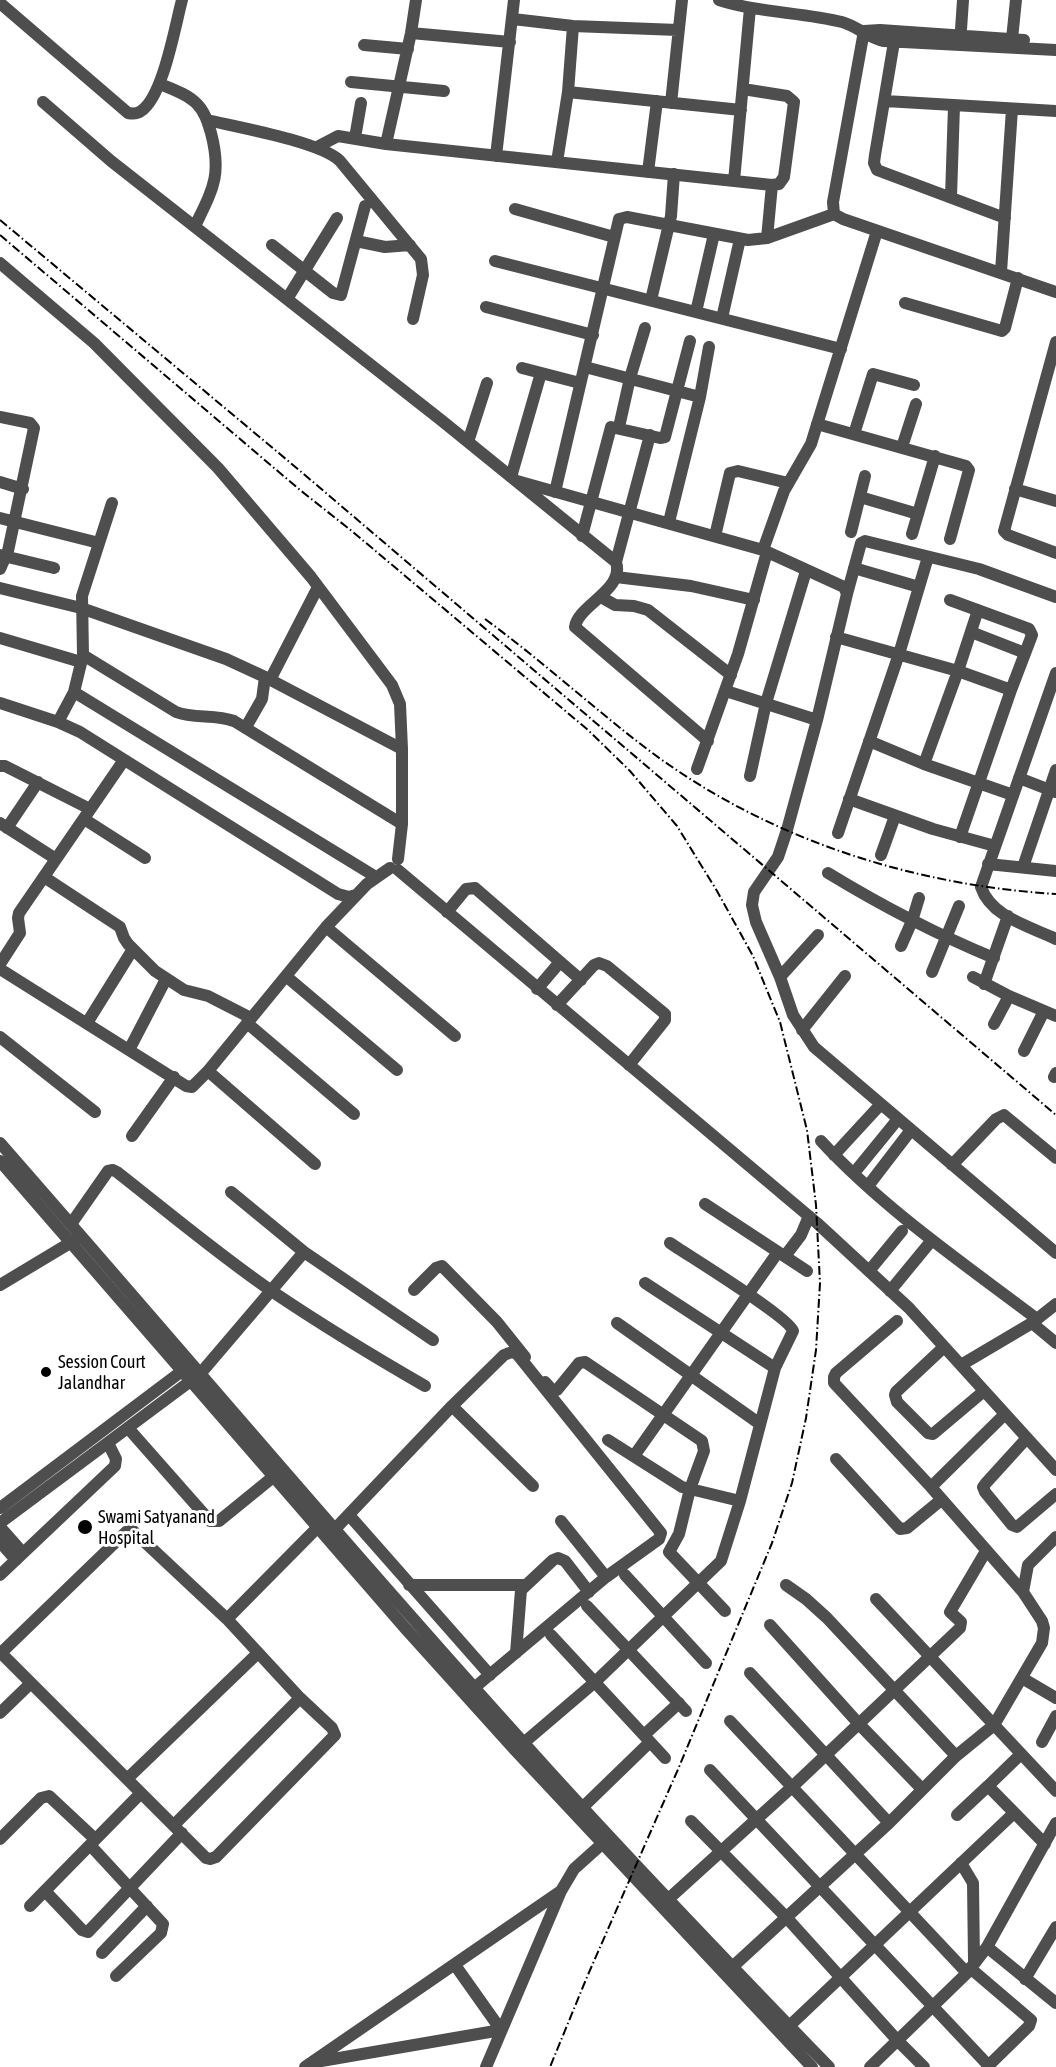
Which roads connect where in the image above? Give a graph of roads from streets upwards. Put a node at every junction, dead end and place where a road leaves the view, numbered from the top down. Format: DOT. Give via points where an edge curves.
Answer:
graph roads {
  1 [pos="182,0"];
  2 [pos="415,0"];
  3 [pos="514,0"];
  4 [pos="682,0"];
  5 [pos="719,0"];
  6 [pos="963,0"];
  7 [pos="1016,0"];
  8 [pos="0,3"];
  9 [pos="750,8"];
  10 [pos="513,18"];
  11 [pos="573,26"];
  12 [pos="678,30"];
  13 [pos="864,31"];
  14 [pos="411,33"];
  15 [pos="1012,39"];
  16 [pos="961,40"];
  17 [pos="510,42"];
  18 [pos="894,42"];
  19 [pos="1056,42"];
  20 [pos="364,45"];
  21 [pos="408,49"];
  22 [pos="1056,50"];
  23 [pos="351,82"];
  24 [pos="160,84"];
  25 [pos="399,87"];
  26 [pos="743,89"];
  27 [pos="444,92"];
  28 [pos="568,92"];
  29 [pos="657,101"];
  30 [pos="885,101"];
  31 [pos="43,102"];
  32 [pos="361,103"];
  33 [pos="671,103"];
  34 [pos="954,106"];
  35 [pos="1012,109"];
  36 [pos="741,110"];
  37 [pos="1056,111"];
  38 [pos="207,120"];
  39 [pos="355,138"];
  40 [pos="386,144"];
  41 [pos="317,147"];
  42 [pos="496,156"];
  43 [pos="557,162"];
  44 [pos="648,172"];
  45 [pos="674,174"];
  46 [pos="734,181"];
  47 [pos="772,185"];
  48 [pos="951,197"];
  49 [pos="365,206"];
  50 [pos="515,209"];
  51 [pos="834,214"];
  52 [pos="338,218"];
  53 [pos="1005,218"];
  54 [pos="669,225"];
  55 [pos="195,226"];
  56 [pos="877,231"];
  57 [pos="714,234"];
  58 [pos="614,237"];
  59 [pos="767,238"];
  60 [pos="740,239"];
  61 [pos="356,242"];
  62 [pos="272,245"];
  63 [pos="410,245"];
  64 [pos="495,261"];
  65 [pos="0,263"];
  66 [pos="304,271"];
  67 [pos="1001,272"];
  68 [pos="1018,278"];
  69 [pos="602,288"];
  70 [pos="1056,292"];
  71 [pos="286,299"];
  72 [pos="651,300"];
  73 [pos="905,303"];
  74 [pos="486,307"];
  75 [pos="696,312"];
  76 [pos="722,318"];
  77 [pos="413,319"];
  78 [pos="645,328"];
  79 [pos="593,335"];
  80 [pos="690,341"];
  81 [pos="1056,342"];
  82 [pos="709,346"];
  83 [pos="841,349"];
  84 [pos="585,367"];
  85 [pos="522,368"];
  86 [pos="541,373"];
  87 [pos="630,378"];
  88 [pos="487,383"];
  89 [pos="580,383"];
  90 [pos="914,385"];
  91 [pos="676,391"];
  92 [pos="700,397"];
  93 [pos="916,404"];
  94 [pos="0,417"];
  95 [pos="817,424"];
  96 [pos="619,427"];
  97 [pos="854,434"];
  98 [pos="651,435"];
  99 [pos="468,442"];
  100 [pos="902,447"];
  101 [pos="935,456"];
  102 [pos="865,476"];
  103 [pos="514,479"];
  104 [pos="0,482"];
  105 [pos="788,483"];
  106 [pos="23,489"];
  107 [pos="1015,489"];
  108 [pos="555,492"];
  109 [pos="860,497"];
  110 [pos="1056,501"];
  111 [pos="592,502"];
  112 [pos="112,503"];
  113 [pos="630,512"];
  114 [pos="918,514"];
  115 [pos="0,518"];
  116 [pos="15,522"];
  117 [pos="669,522"];
  118 [pos="851,532"];
  119 [pos="912,534"];
  120 [pos="582,536"];
  121 [pos="716,536"];
  122 [pos="950,540"];
  123 [pos="99,543"];
  124 [pos="765,551"];
  125 [pos="1056,553"];
  126 [pos="3,556"];
  127 [pos="928,557"];
  128 [pos="616,562"];
  129 [pos="54,568"];
  130 [pos="854,568"];
  131 [pos="0,569"];
  132 [pos="806,571"];
  133 [pos="616,577"];
  134 [pos="318,587"];
  135 [pos="919,587"];
  136 [pos="0,588"];
  137 [pos="847,594"];
  138 [pos="601,597"];
  139 [pos="1056,597"];
  140 [pos="754,600"];
  141 [pos="950,600"];
  142 [pos="81,608"];
  143 [pos="978,610"];
  144 [pos="970,632"];
  145 [pos="836,636"];
  146 [pos="0,638"];
  147 [pos="1025,653"];
  148 [pos="899,654"];
  149 [pos="82,658"];
  150 [pos="958,671"];
  151 [pos="1056,673"];
  152 [pos="731,675"];
  153 [pos="268,678"];
  154 [pos="286,689"];
  155 [pos="1011,690"];
  156 [pos="726,691"];
  157 [pos="74,692"];
  158 [pos="0,703"];
  159 [pos="766,703"];
  160 [pos="259,706"];
  161 [pos="817,720"];
  162 [pos="58,722"];
  163 [pos="246,727"];
  164 [pos="708,741"];
  165 [pos="869,741"];
  166 [pos="402,749"];
  167 [pos="124,760"];
  168 [pos="924,764"];
  169 [pos="0,766"];
  170 [pos="697,770"];
  171 [pos="1056,770"];
  172 [pos="750,776"];
  173 [pos="1019,778"];
  174 [pos="38,782"];
  175 [pos="980,783"];
  176 [pos="1053,791"];
  177 [pos="1013,795"];
  178 [pos="849,799"];
  179 [pos="87,814"];
  180 [pos="896,816"];
  181 [pos="402,824"];
  182 [pos="4,825"];
  183 [pos="838,833"];
  184 [pos="960,837"];
  185 [pos="995,846"];
  186 [pos="881,855"];
  187 [pos="145,858"];
  188 [pos="56,860"];
  189 [pos="988,864"];
  190 [pos="395,866"];
  191 [pos="1023,867"];
  192 [pos="1056,870"];
  193 [pos="828,873"];
  194 [pos="44,877"];
  195 [pos="376,877"];
  196 [pos="356,895"];
  197 [pos="919,897"];
  198 [pos="959,906"];
  199 [pos="447,912"];
  200 [pos="1008,916"];
  201 [pos="912,921"];
  202 [pos="327,927"];
  203 [pos="818,935"];
  204 [pos="946,938"];
  205 [pos="1056,939"];
  206 [pos="901,946"];
  207 [pos="133,950"];
  208 [pos="994,958"];
  209 [pos="560,962"];
  210 [pos="0,964"];
  211 [pos="0,969"];
  212 [pos="932,972"];
  213 [pos="845,976"];
  214 [pos="286,977"];
  215 [pos="973,977"];
  216 [pos="780,978"];
  217 [pos="166,979"];
  218 [pos="581,980"];
  219 [pos="984,984"];
  220 [pos="537,989"];
  221 [pos="1009,996"];
  222 [pos="557,1005"];
  223 [pos="1050,1014"];
  224 [pos="249,1021"];
  225 [pos="87,1023"];
  226 [pos="994,1024"];
  227 [pos="802,1030"];
  228 [pos="455,1036"];
  229 [pos="0,1037"];
  230 [pos="129,1050"];
  231 [pos="1024,1051"];
  232 [pos="629,1065"];
  233 [pos="397,1070"];
  234 [pos="208,1071"];
  235 [pos="174,1077"];
  236 [pos="881,1104"];
  237 [pos="94,1112"];
  238 [pos="354,1114"];
  239 [pos="898,1119"];
  240 [pos="912,1130"];
  241 [pos="132,1136"];
  242 [pos="821,1141"];
  243 [pos="0,1143"];
  244 [pos="834,1155"];
  245 [pos="1056,1158"];
  246 [pos="0,1161"];
  247 [pos="315,1164"];
  248 [pos="952,1165"];
  249 [pos="854,1173"];
  250 [pos="868,1186"];
  251 [pos="231,1191"];
  252 [pos="705,1204"];
  253 [pos="809,1216"];
  254 [pos="71,1224"];
  255 [pos="902,1231"];
  256 [pos="76,1239"];
  257 [pos="932,1240"];
  258 [pos="670,1244"];
  259 [pos="304,1252"];
  260 [pos="1056,1252"];
  261 [pos="781,1254"];
  262 [pos="807,1271"];
  263 [pos="869,1271"];
  264 [pos="645,1283"];
  265 [pos="0,1285"];
  266 [pos="414,1290"];
  267 [pos="272,1291"];
  268 [pos="890,1291"];
  269 [pos="748,1294"];
  270 [pos="1056,1304"];
  271 [pos="897,1321"];
  272 [pos="1034,1321"];
  273 [pos="617,1323"];
  274 [pos="722,1333"];
  275 [pos="433,1340"];
  276 [pos="1056,1343"];
  277 [pos="944,1347"];
  278 [pos="192,1363"];
  279 [pos="961,1365"];
  280 [pos="775,1368"];
  281 [pos="182,1371"];
  282 [pos="692,1375"];
  283 [pos="195,1378"];
  284 [pos="425,1386"];
  285 [pos="984,1391"];
  286 [pos="452,1406"];
  287 [pos="663,1414"];
  288 [pos="1004,1415"];
  289 [pos="760,1424"];
  290 [pos="128,1428"];
  291 [pos="1026,1439"];
  292 [pos="608,1440"];
  293 [pos="108,1443"];
  294 [pos="634,1456"];
  295 [pos="836,1459"];
  296 [pos="69,1464"];
  297 [pos="283,1469"];
  298 [pos="1056,1470"];
  299 [pos="273,1478"];
  300 [pos="532,1486"];
  301 [pos="931,1487"];
  302 [pos="690,1489"];
  303 [pos="1056,1494"];
  304 [pos="941,1500"];
  305 [pos="740,1501"];
  306 [pos="0,1508"];
  307 [pos="349,1515"];
  308 [pos="561,1521"];
  309 [pos="0,1525"];
  310 [pos="317,1528"];
  311 [pos="335,1529"];
  312 [pos="1056,1537"];
  313 [pos="0,1542"];
  314 [pos="986,1551"];
  315 [pos="19,1556"];
  316 [pos="0,1575"];
  317 [pos="625,1575"];
  318 [pos="606,1577"];
  319 [pos="699,1584"];
  320 [pos="524,1585"];
  321 [pos="786,1585"];
  322 [pos="409,1586"];
  323 [pos="589,1592"];
  324 [pos="1023,1592"];
  325 [pos="876,1599"];
  326 [pos="587,1606"];
  327 [pos="725,1611"];
  328 [pos="663,1617"];
  329 [pos="227,1619"];
  330 [pos="770,1625"];
  331 [pos="551,1635"];
  332 [pos="629,1650"];
  333 [pos="258,1653"];
  334 [pos="516,1653"];
  335 [pos="1,1656"];
  336 [pos="928,1657"];
  337 [pos="706,1663"];
  338 [pos="750,1673"];
  339 [pos="490,1675"];
  340 [pos="1022,1678"];
  341 [pos="31,1683"];
  342 [pos="595,1683"];
  343 [pos="474,1688"];
  344 [pos="895,1690"];
  345 [pos="300,1698"];
  346 [pos="1056,1698"];
  347 [pos="0,1713"];
  348 [pos="1056,1716"];
  349 [pos="730,1721"];
  350 [pos="859,1724"];
  351 [pos="994,1725"];
  352 [pos="647,1739"];
  353 [pos="1042,1742"];
  354 [pos="520,1746"];
  355 [pos="1021,1754"];
  356 [pos="826,1755"];
  357 [pos="956,1756"];
  358 [pos="665,1758"];
  359 [pos="710,1770"];
  360 [pos="127,1779"];
  361 [pos="988,1786"];
  362 [pos="792,1787"];
  363 [pos="921,1788"];
  364 [pos="1056,1791"];
  365 [pos="141,1793"];
  366 [pos="583,1807"];
  367 [pos="1014,1813"];
  368 [pos="957,1815"];
  369 [pos="756,1820"];
  370 [pos="691,1821"];
  371 [pos="889,1823"];
  372 [pos="1056,1823"];
  373 [pos="178,1829"];
  374 [pos="0,1839"];
  375 [pos="92,1842"];
  376 [pos="603,1843"];
  377 [pos="1045,1844"];
  378 [pos="722,1851"];
  379 [pos="855,1854"];
  380 [pos="961,1863"];
  381 [pos="819,1887"];
  382 [pos="130,1888"];
  383 [pos="45,1891"];
  384 [pos="561,1891"];
  385 [pos="665,1902"];
  386 [pos="30,1906"];
  387 [pos="147,1906"];
  388 [pos="909,1912"];
  389 [pos="786,1917"];
  390 [pos="1056,1927"];
  391 [pos="875,1946"];
  392 [pos="987,1947"];
  393 [pos="102,1953"];
  394 [pos="455,1965"];
  395 [pos="970,1968"];
  396 [pos="729,1971"];
  397 [pos="116,1976"];
  398 [pos="842,1978"];
  399 [pos="1025,1979"];
  400 [pos="1056,2003"];
  401 [pos="933,2008"];
  402 [pos="501,2030"];
  403 [pos="785,2030"];
  404 [pos="898,2041"];
  405 [pos="309,2065"];
  406 [pos="988,2066"];
  407 [pos="486,2067"];
  408 [pos="812,2067"];
  409 [pos="829,2067"];
  410 [pos="870,2067"];
  411 [pos="924,2067"];
  1 -- 24 [label="street"];
  2 -- 14 [label="street"];
  3 -- 10 [label="street"];
  4 -- 12 [label="street"];
  5 -- 9 [label="street"];
  6 -- 16 [label="street"];
  7 -- 15 [label="street"];
  8 -- 24 [label="street" via="128,113 146,108"];
  9 -- 13 [label="street" via="839,21"];
  9 -- 26 [label="street"];
  10 -- 11 [label="street"];
  10 -- 17 [label="street"];
  11 -- 12 [label="street"];
  11 -- 28 [label="street"];
  12 -- 33 [label="street"];
  13 -- 16 [label="street"];
  13 -- 18 [label="street" via="878,40"];
  13 -- 51 [label="street"];
  14 -- 17 [label="street"];
  14 -- 21 [label="street"];
  15 -- 16 [label="street"];
  15 -- 19 [label="street"];
  16 -- 18 [label="street"];
  16 -- 22 [label="street"];
  17 -- 42 [label="street"];
  18 -- 30 [label="street"];
  20 -- 21 [label="street"];
  21 -- 25 [label="street"];
  23 -- 25 [label="street"];
  24 -- 38 [label="street" via="190,98"];
  25 -- 27 [label="street"];
  25 -- 40 [label="street"];
  26 -- 36 [label="street"];
  26 -- 47 [label="street" via="787,96 794,102 784,177 779,184"];
  28 -- 29 [label="street"];
  28 -- 43 [label="street"];
  29 -- 33 [label="street"];
  29 -- 44 [label="street"];
  30 -- 34 [label="street"];
  30 -- 48 [label="street" via="874,163 877,170"];
  31 -- 55 [label="street"];
  32 -- 39 [label="street"];
  33 -- 36 [label="street"];
  34 -- 35 [label="street"];
  34 -- 48 [label="street"];
  35 -- 37 [label="street"];
  35 -- 53 [label="street"];
  36 -- 46 [label="street"];
  38 -- 41 [label="street"];
  38 -- 55 [label="street" via="216,179"];
  39 -- 40 [label="street"];
  39 -- 41 [label="street" via="338,136"];
  40 -- 42 [label="street"];
  41 -- 63 [label="street" via="334,155 349,170"];
  42 -- 43 [label="street"];
  43 -- 44 [label="street"];
  44 -- 45 [label="street"];
  45 -- 46 [label="street"];
  45 -- 54 [label="street"];
  46 -- 47 [label="street"];
  47 -- 59 [label="street"];
  48 -- 53 [label="street"];
  49 -- 61 [label="street"];
  50 -- 58 [label="street"];
  51 -- 56 [label="street"];
  51 -- 59 [label="street"];
  52 -- 66 [label="street"];
  53 -- 67 [label="street"];
  54 -- 57 [label="street"];
  54 -- 58 [label="street" via="622,217"];
  54 -- 72 [label="street"];
  55 -- 71 [label="street"];
  56 -- 67 [label="street"];
  56 -- 83 [label="street"];
  57 -- 60 [label="street"];
  57 -- 75 [label="street"];
  58 -- 69 [label="street"];
  59 -- 60 [label="street"];
  60 -- 76 [label="street"];
  61 -- 63 [label="street" via="385,247"];
  61 -- 66 [label="street" via="341,295"];
  62 -- 66 [label="street"];
  63 -- 77 [label="street" via="423,268"];
  64 -- 69 [label="street"];
  65 -- 134 [label="street" via="94,343 218,468"];
  66 -- 71 [label="street"];
  67 -- 68 [label="street"];
  68 -- 70 [label="street"];
  68 -- 73 [label="street" via="1002,331"];
  69 -- 72 [label="street"];
  69 -- 79 [label="street"];
  71 -- 99 [label="street"];
  72 -- 75 [label="street"];
  74 -- 79 [label="street"];
  75 -- 76 [label="street"];
  76 -- 83 [label="street"];
  78 -- 87 [label="street"];
  79 -- 84 [label="street"];
  80 -- 91 [label="street"];
  81 -- 107 [label="street"];
  82 -- 92 [label="street"];
  83 -- 95 [label="street"];
  84 -- 87 [label="street"];
  84 -- 89 [label="street"];
  85 -- 86 [label="street"];
  86 -- 89 [label="street"];
  86 -- 103 [label="street"];
  87 -- 91 [label="street"];
  87 -- 96 [label="street"];
  88 -- 99 [label="street"];
  89 -- 108 [label="street"];
  90 -- 97 [label="street" via="873,374"];
  91 -- 92 [label="street"];
  91 -- 98 [label="street" via="665,437"];
  92 -- 117 [label="street"];
  93 -- 100 [label="street"];
  94 -- 106 [label="street" via="34,425"];
  95 -- 97 [label="street"];
  95 -- 105 [label="street" via="808,451"];
  96 -- 98 [label="street"];
  96 -- 111 [label="street" via="611,427"];
  97 -- 100 [label="street"];
  98 -- 113 [label="street"];
  99 -- 103 [label="street"];
  100 -- 101 [label="street"];
  101 -- 114 [label="street"];
  101 -- 122 [label="street" via="969,470"];
  102 -- 109 [label="street"];
  103 -- 108 [label="street"];
  103 -- 120 [label="street"];
  104 -- 106 [label="street"];
  105 -- 121 [label="street" via="738,471 730,473"];
  105 -- 124 [label="street"];
  106 -- 116 [label="street"];
  107 -- 110 [label="street"];
  107 -- 125 [label="street" via="1005,533"];
  108 -- 111 [label="street"];
  109 -- 114 [label="street"];
  109 -- 118 [label="street"];
  111 -- 113 [label="street"];
  111 -- 120 [label="street"];
  112 -- 123 [label="street"];
  113 -- 117 [label="street"];
  113 -- 128 [label="street"];
  114 -- 119 [label="street"];
  115 -- 116 [label="street"];
  116 -- 123 [label="street"];
  116 -- 126 [label="street"];
  117 -- 121 [label="street"];
  120 -- 128 [label="street"];
  121 -- 124 [label="street"];
  123 -- 142 [label="street"];
  124 -- 132 [label="street"];
  124 -- 140 [label="street"];
  126 -- 129 [label="street"];
  126 -- 131 [label="street"];
  127 -- 130 [label="street" via="863,541"];
  127 -- 135 [label="street"];
  127 -- 139 [label="street" via="979,569"];
  128 -- 133 [label="street"];
  130 -- 135 [label="street"];
  130 -- 137 [label="street"];
  132 -- 137 [label="street" via="844,587"];
  132 -- 159 [label="street"];
  133 -- 138 [label="street"];
  133 -- 140 [label="street" via="691,586"];
  134 -- 153 [label="street"];
  134 -- 166 [label="street" via="392,685 400,704"];
  135 -- 148 [label="street"];
  136 -- 142 [label="street"];
  137 -- 145 [label="street"];
  138 -- 152 [label="street" via="615,605 648,610"];
  138 -- 164 [label="street" via="576,621 576,631"];
  140 -- 152 [label="street"];
  141 -- 143 [label="street"];
  142 -- 149 [label="street"];
  142 -- 153 [label="street" via="226,659"];
  143 -- 144 [label="street"];
  143 -- 147 [label="street" via="1029,629 1032,635"];
  144 -- 147 [label="street"];
  144 -- 150 [label="street"];
  145 -- 148 [label="street"];
  145 -- 161 [label="street"];
  146 -- 149 [label="street"];
  147 -- 155 [label="street"];
  148 -- 150 [label="street"];
  148 -- 165 [label="street"];
  149 -- 157 [label="street"];
  149 -- 163 [label="street" via="176,712 225,718"];
  150 -- 155 [label="street"];
  150 -- 168 [label="street"];
  151 -- 173 [label="street"];
  152 -- 156 [label="street"];
  153 -- 154 [label="street"];
  153 -- 160 [label="street"];
  154 -- 160 [label="street"];
  154 -- 166 [label="street"];
  155 -- 175 [label="street"];
  156 -- 159 [label="street"];
  156 -- 164 [label="street"];
  157 -- 162 [label="street"];
  157 -- 195 [label="street"];
  158 -- 162 [label="street"];
  159 -- 161 [label="street"];
  159 -- 172 [label="street"];
  160 -- 163 [label="street"];
  161 -- 216 [label="street" via="778,857 753,898 756,922"];
  162 -- 167 [label="street"];
  163 -- 181 [label="street"];
  164 -- 170 [label="street"];
  165 -- 168 [label="street"];
  165 -- 178 [label="street"];
  166 -- 181 [label="street"];
  167 -- 179 [label="street"];
  167 -- 196 [label="street" via="338,894"];
  168 -- 175 [label="street"];
  169 -- 174 [label="street"];
  171 -- 176 [label="street"];
  173 -- 176 [label="street"];
  173 -- 177 [label="street"];
  174 -- 179 [label="street"];
  174 -- 182 [label="street"];
  175 -- 177 [label="street"];
  175 -- 184 [label="street"];
  176 -- 191 [label="street"];
  177 -- 185 [label="street"];
  178 -- 180 [label="street"];
  178 -- 183 [label="street"];
  179 -- 187 [label="street"];
  179 -- 188 [label="street"];
  180 -- 184 [label="street"];
  180 -- 186 [label="street"];
  181 -- 190 [label="street"];
  182 -- 188 [label="street"];
  184 -- 185 [label="street"];
  185 -- 189 [label="street"];
  188 -- 194 [label="street"];
  189 -- 191 [label="street"];
  189 -- 200 [label="street" via="981,887 984,897"];
  190 -- 195 [label="street"];
  190 -- 199 [label="street"];
  191 -- 192 [label="street"];
  193 -- 201 [label="street"];
  194 -- 207 [label="street" via="120,927"];
  194 -- 210 [label="street" via="19,913 20,933"];
  195 -- 196 [label="street"];
  196 -- 202 [label="street"];
  197 -- 201 [label="street"];
  198 -- 204 [label="street"];
  199 -- 209 [label="street" via="466,889 475,888"];
  199 -- 220 [label="street"];
  200 -- 205 [label="street"];
  200 -- 208 [label="street"];
  201 -- 204 [label="street"];
  201 -- 206 [label="street"];
  202 -- 214 [label="street"];
  202 -- 228 [label="street"];
  203 -- 216 [label="street"];
  204 -- 208 [label="street"];
  204 -- 212 [label="street"];
  207 -- 217 [label="street"];
  207 -- 225 [label="street"];
  208 -- 219 [label="street"];
  209 -- 218 [label="street"];
  209 -- 220 [label="street"];
  211 -- 225 [label="street"];
  213 -- 227 [label="street"];
  214 -- 224 [label="street"];
  214 -- 233 [label="street"];
  215 -- 219 [label="street"];
  216 -- 227 [label="street"];
  217 -- 224 [label="street" via="184,990 208,996"];
  217 -- 230 [label="street"];
  218 -- 222 [label="street"];
  218 -- 232 [label="street" via="597,963 603,964 665,1014 665,1020"];
  219 -- 221 [label="street"];
  220 -- 222 [label="street"];
  221 -- 223 [label="street"];
  221 -- 226 [label="street"];
  222 -- 232 [label="street"];
  223 -- 231 [label="street"];
  224 -- 234 [label="street"];
  224 -- 238 [label="street"];
  225 -- 230 [label="street"];
  227 -- 236 [label="street" via="822,1056"];
  229 -- 237 [label="street"];
  230 -- 235 [label="street"];
  232 -- 253 [label="street"];
  234 -- 235 [label="street" via="192,1087"];
  234 -- 247 [label="street"];
  235 -- 241 [label="street"];
  236 -- 239 [label="street"];
  236 -- 244 [label="street"];
  239 -- 240 [label="street"];
  239 -- 249 [label="street"];
  240 -- 248 [label="street"];
  240 -- 250 [label="street"];
  242 -- 244 [label="street"];
  243 -- 254 [label="street"];
  244 -- 249 [label="street"];
  245 -- 248 [label="street" via="1004,1115"];
  246 -- 256 [label="street"];
  248 -- 260 [label="street"];
  249 -- 250 [label="street"];
  250 -- 257 [label="street"];
  251 -- 259 [label="street"];
  252 -- 261 [label="street"];
  253 -- 261 [label="street" via="801,1235"];
  253 -- 263 [label="street"];
  254 -- 256 [label="street"];
  254 -- 267 [label="street" via="105,1174 112,1170"];
  255 -- 263 [label="street"];
  256 -- 265 [label="street"];
  256 -- 278 [label="street"];
  256 -- 281 [label="street"];
  257 -- 268 [label="street"];
  257 -- 272 [label="street"];
  258 -- 269 [label="street"];
  259 -- 267 [label="street"];
  259 -- 275 [label="street"];
  261 -- 262 [label="street"];
  261 -- 269 [label="street"];
  263 -- 268 [label="street"];
  264 -- 274 [label="street"];
  266 -- 287 [label="street" via="442,1266 497,1322 553,1391 584,1361"];
  267 -- 283 [label="street"];
  267 -- 284 [label="street"];
  268 -- 277 [label="street"];
  269 -- 274 [label="street"];
  269 -- 280 [label="street" via="793,1328"];
  270 -- 272 [label="street"];
  271 -- 301 [label="street" via="836,1373 834,1383"];
  272 -- 276 [label="street"];
  272 -- 279 [label="street"];
  273 -- 282 [label="street"];
  274 -- 280 [label="street"];
  274 -- 282 [label="street"];
  277 -- 279 [label="street"];
  277 -- 285 [label="street" via="896,1392 897,1402 933,1434"];
  278 -- 281 [label="street"];
  278 -- 283 [label="street"];
  279 -- 285 [label="street"];
  280 -- 289 [label="street"];
  281 -- 283 [label="street"];
  281 -- 296 [label="street"];
  282 -- 287 [label="street"];
  282 -- 289 [label="street"];
  283 -- 290 [label="street"];
  283 -- 297 [label="street"];
  283 -- 299 [label="street"];
  285 -- 288 [label="street"];
  286 -- 300 [label="street"];
  286 -- 307 [label="street"];
  286 -- 318 [label="street" via="504,1355 517,1354 660,1530 659,1539"];
  287 -- 294 [label="street"];
  287 -- 302 [label="street" via="704,1444"];
  288 -- 291 [label="street"];
  288 -- 301 [label="street"];
  289 -- 305 [label="street"];
  290 -- 293 [label="street"];
  290 -- 299 [label="street" via="210,1521 219,1521"];
  291 -- 298 [label="street"];
  291 -- 303 [label="street" via="983,1486 985,1492 1017,1527"];
  292 -- 294 [label="street"];
  293 -- 296 [label="street"];
  293 -- 315 [label="street" via="116,1459 114,1466"];
  294 -- 302 [label="street"];
  295 -- 304 [label="street" via="900,1529 907,1528"];
  296 -- 306 [label="street"];
  296 -- 309 [label="street"];
  297 -- 299 [label="street"];
  297 -- 311 [label="street"];
  299 -- 310 [label="street"];
  301 -- 304 [label="street"];
  302 -- 305 [label="street"];
  302 -- 319 [label="street" via="679,1534 669,1552"];
  304 -- 314 [label="street"];
  305 -- 319 [label="street" via="723,1557"];
  307 -- 311 [label="street"];
  307 -- 322 [label="street"];
  308 -- 318 [label="street"];
  309 -- 315 [label="street"];
  310 -- 329 [label="street"];
  310 -- 354 [label="street"];
  311 -- 343 [label="street"];
  312 -- 324 [label="street" via="1028,1565"];
  313 -- 315 [label="street"];
  314 -- 324 [label="street"];
  314 -- 336 [label="street" via="950,1612 961,1626"];
  315 -- 316 [label="street"];
  317 -- 328 [label="street"];
  318 -- 323 [label="street"];
  319 -- 327 [label="street"];
  319 -- 328 [label="street"];
  320 -- 322 [label="street"];
  320 -- 323 [label="street" via="558,1558 565,1561"];
  320 -- 334 [label="street"];
  321 -- 344 [label="street" via="827,1618"];
  322 -- 339 [label="street"];
  323 -- 334 [label="street"];
  324 -- 340 [label="street" via="1044,1628 1042,1643"];
  325 -- 336 [label="street"];
  326 -- 332 [label="street"];
  328 -- 332 [label="street"];
  328 -- 337 [label="street"];
  329 -- 333 [label="street"];
  329 -- 335 [label="street" via="135,1532 128,1531"];
  330 -- 350 [label="street"];
  331 -- 342 [label="street"];
  332 -- 342 [label="street"];
  332 -- 352 [label="street" via="682,1707"];
  333 -- 345 [label="street"];
  333 -- 360 [label="street"];
  334 -- 339 [label="street"];
  335 -- 341 [label="street"];
  336 -- 344 [label="street"];
  336 -- 351 [label="street"];
  338 -- 356 [label="street"];
  339 -- 343 [label="street"];
  340 -- 346 [label="street"];
  340 -- 351 [label="street"];
  341 -- 347 [label="street"];
  341 -- 360 [label="street"];
  342 -- 352 [label="street"];
  342 -- 354 [label="street"];
  343 -- 354 [label="street"];
  344 -- 350 [label="street"];
  344 -- 357 [label="street"];
  345 -- 373 [label="street"];
  345 -- 373 [label="street" via="332,1728 333,1739 213,1859 206,1858"];
  348 -- 353 [label="street"];
  349 -- 362 [label="street"];
  350 -- 356 [label="street"];
  350 -- 363 [label="street"];
  351 -- 355 [label="street"];
  351 -- 357 [label="street"];
  352 -- 358 [label="street"];
  352 -- 366 [label="street"];
  354 -- 366 [label="street"];
  354 -- 376 [label="street"];
  355 -- 361 [label="street"];
  355 -- 364 [label="street"];
  356 -- 362 [label="street"];
  356 -- 371 [label="street"];
  357 -- 363 [label="street"];
  359 -- 369 [label="street"];
  360 -- 365 [label="street"];
  361 -- 367 [label="street"];
  361 -- 368 [label="street"];
  362 -- 369 [label="street"];
  362 -- 379 [label="street"];
  363 -- 371 [label="street"];
  365 -- 373 [label="street"];
  365 -- 375 [label="street"];
  366 -- 385 [label="street"];
  367 -- 377 [label="street"];
  367 -- 380 [label="street"];
  369 -- 378 [label="street"];
  369 -- 381 [label="street"];
  370 -- 378 [label="street"];
  371 -- 379 [label="street"];
  372 -- 377 [label="street"];
  373 -- 382 [label="street"];
  374 -- 375 [label="street" via="41,1798 49,1796"];
  375 -- 382 [label="street"];
  375 -- 383 [label="street"];
  376 -- 384 [label="street" via="574,1869"];
  376 -- 385 [label="street"];
  377 -- 392 [label="street"];
  378 -- 385 [label="street"];
  378 -- 389 [label="street"];
  379 -- 381 [label="street"];
  379 -- 388 [label="street"];
  380 -- 388 [label="street"];
  380 -- 395 [label="street" via="974,1883"];
  381 -- 389 [label="street"];
  381 -- 391 [label="street"];
  382 -- 383 [label="street" via="88,1932"];
  382 -- 387 [label="street"];
  383 -- 386 [label="street"];
  384 -- 394 [label="street"];
  384 -- 402 [label="street"];
  385 -- 396 [label="street"];
  387 -- 393 [label="street"];
  387 -- 397 [label="street" via="163,1929"];
  388 -- 391 [label="street"];
  388 -- 395 [label="street"];
  389 -- 396 [label="street"];
  389 -- 398 [label="street"];
  390 -- 399 [label="street"];
  391 -- 398 [label="street"];
  391 -- 401 [label="street"];
  392 -- 395 [label="street"];
  392 -- 399 [label="street"];
  394 -- 402 [label="street"];
  394 -- 405 [label="street"];
  395 -- 401 [label="street"];
  395 -- 406 [label="street" via="1030,2020 1029,2026"];
  396 -- 403 [label="street"];
  398 -- 403 [label="street"];
  398 -- 404 [label="street"];
  399 -- 400 [label="street"];
  401 -- 404 [label="street"];
  401 -- 406 [label="street"];
  402 -- 405 [label="street"];
  402 -- 407 [label="street"];
  403 -- 408 [label="street"];
  403 -- 409 [label="street"];
  404 -- 410 [label="street"];
  404 -- 411 [label="street"];
}
